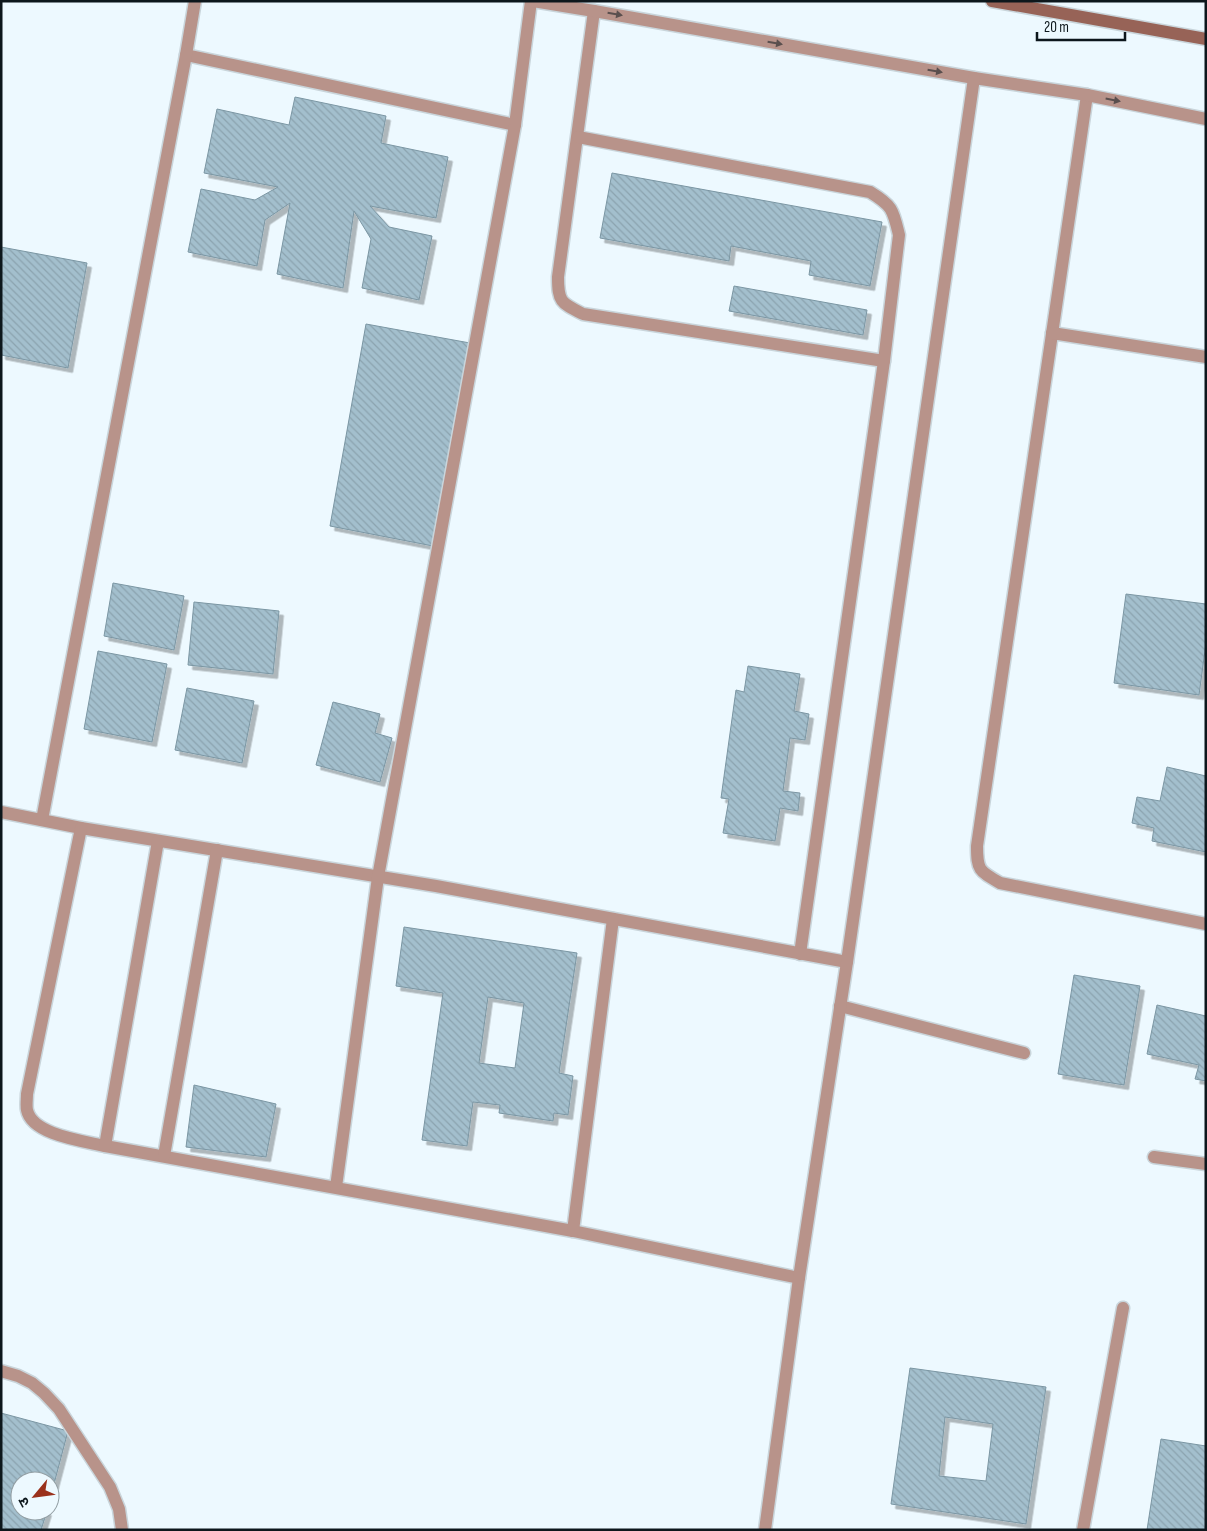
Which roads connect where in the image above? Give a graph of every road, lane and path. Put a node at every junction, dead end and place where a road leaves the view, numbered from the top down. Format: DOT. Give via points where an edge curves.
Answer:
graph roads {
  1 [pos="194,1"];
  2 [pos="532,1"];
  3 [pos="992,1"];
  4 [pos="594,11"];
  5 [pos="1206,39"];
  6 [pos="186,55"];
  7 [pos="974,78"];
  8 [pos="1086,95"];
  9 [pos="1206,119"];
  10 [pos="515,125"];
  11 [pos="578,137"];
  12 [pos="1052,333"];
  13 [pos="1206,357"];
  14 [pos="884,361"];
  15 [pos="1,812"];
  16 [pos="42,820"];
  17 [pos="81,828"];
  18 [pos="158,840"];
  19 [pos="217,850"];
  20 [pos="378,877"];
  21 [pos="613,920"];
  22 [pos="1206,924"];
  23 [pos="800,954"];
  24 [pos="847,962"];
  25 [pos="840,1006"];
  26 [pos="1024,1053"];
  27 [pos="105,1146"];
  28 [pos="164,1156"];
  29 [pos="1154,1157"];
  30 [pos="1206,1164"];
  31 [pos="336,1187"];
  32 [pos="573,1231"];
  33 [pos="799,1278"];
  34 [pos="1123,1308"];
  35 [pos="1,1371"];
  36 [pos="122,1530"];
  37 [pos="765,1530"];
  38 [pos="1083,1530"];
  1 -- 6 [label="street"];
  2 -- 4 [label="street"];
  2 -- 10 [label="street"];
  3 -- 5 [label="main road"];
  4 -- 7 [label="street, one-way"];
  4 -- 11 [label="street"];
  6 -- 10 [label="street"];
  6 -- 16 [label="street"];
  7 -- 8 [label="street"];
  7 -- 24 [label="street"];
  8 -- 9 [label="street, one-way"];
  8 -- 12 [label="street"];
  10 -- 20 [label="street"];
  11 -- 14 [label="street" via="870,192 887,202 899,235"];
  11 -- 14 [label="street" via="558,277 558,294 567,306 583,314"];
  12 -- 13 [label="street"];
  12 -- 22 [label="street" via="977,846 977,864 986,875 1000,883"];
  14 -- 23 [label="street"];
  15 -- 16 [label="street"];
  16 -- 17 [label="street"];
  17 -- 18 [label="street"];
  17 -- 27 [label="street" via="27,1094 27,1110 33,1123 49,1132"];
  18 -- 19 [label="street"];
  18 -- 27 [label="street"];
  19 -- 20 [label="street"];
  19 -- 28 [label="street"];
  20 -- 21 [label="street"];
  20 -- 31 [label="street"];
  21 -- 23 [label="street"];
  21 -- 32 [label="street"];
  23 -- 24 [label="street"];
  24 -- 25 [label="street"];
  25 -- 26 [label="street"];
  25 -- 33 [label="street"];
  27 -- 28 [label="street"];
  28 -- 31 [label="street"];
  29 -- 30 [label="street"];
  31 -- 32 [label="street"];
  32 -- 33 [label="street"];
  33 -- 37 [label="street"];
  34 -- 38 [label="street"];
  35 -- 36 [label="street" via="32,1383 59,1410 110,1486 119,1509"];
}
